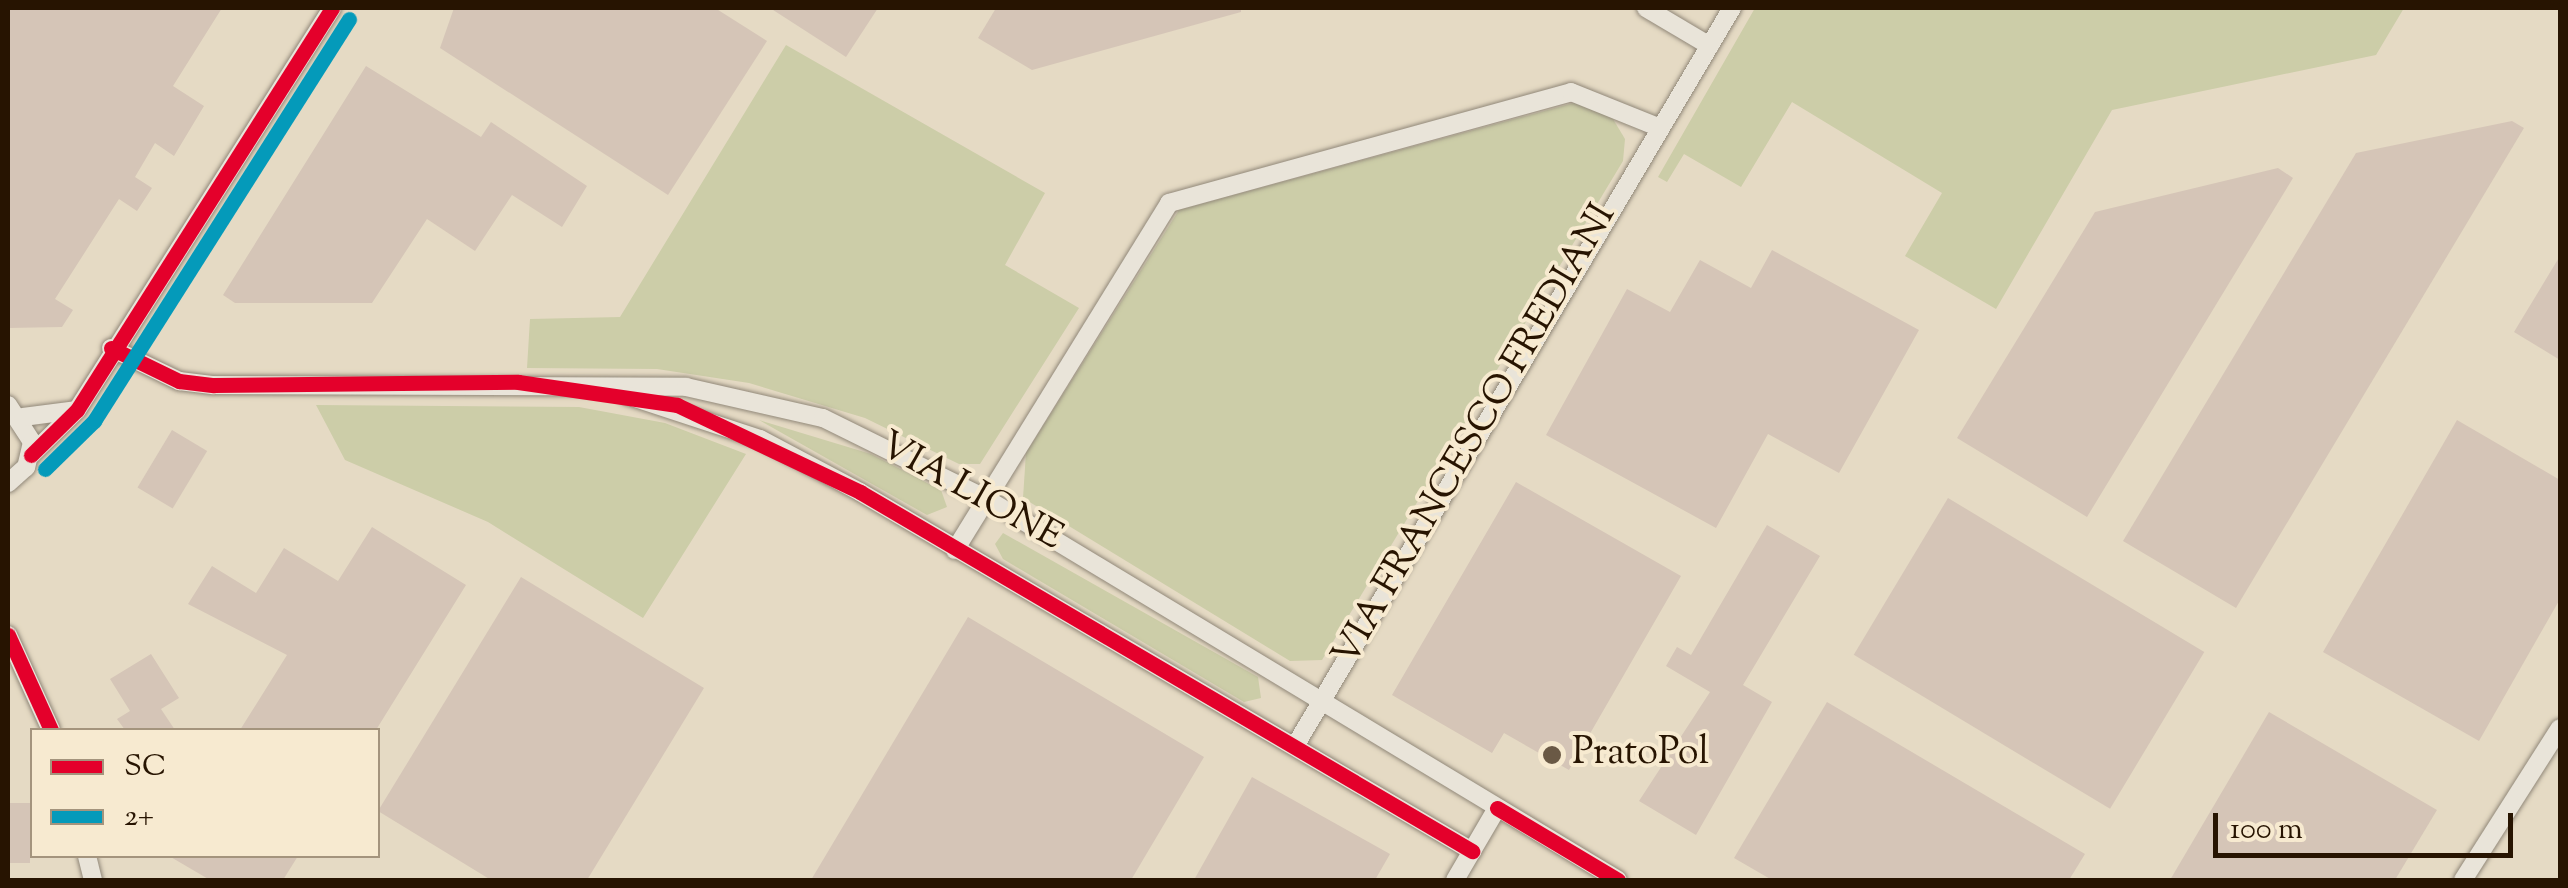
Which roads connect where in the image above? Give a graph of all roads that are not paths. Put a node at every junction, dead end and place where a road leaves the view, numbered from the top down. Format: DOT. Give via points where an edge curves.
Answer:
graph roads {
  1 [pos="332,8"];
  2 [pos="1646,8"];
  3 [pos="1732,8"];
  4 [pos="1710,46"];
  5 [pos="1658,127"];
  6 [pos="111,348"];
  7 [pos="583,386"];
  8 [pos="76,410"];
  9 [pos="15,411"];
  10 [pos="31,455"];
  11 [pos="8,483"];
  12 [pos="985,498"];
  13 [pos="954,550"];
  14 [pos="8,635"];
  15 [pos="1319,705"];
  16 [pos="49,728"];
  17 [pos="2560,728"];
  18 [pos="1295,746"];
  19 [pos="1497,808"];
  20 [pos="1472,851"];
  21 [pos="1455,880"];
  22 [pos="1618,880"];
  23 [pos="2464,880"];
  1 -- 6 [label="street"];
  2 -- 4 [label="street"];
  3 -- 4 [label="street, VIA FRANCESCO FREDIANI"];
  4 -- 5 [label="street, VIA FRANCESCO FREDIANI"];
  5 -- 12 [label="street" via="1571,92 1169,203"];
  5 -- 15 [label="street, VIA FRANCESCO FREDIANI"];
  6 -- 7 [label="street, VIA LIONE" via="179,380 214,384"];
  6 -- 8 [label="street"];
  7 -- 12 [label="street, VIA LIONE" via="686,387 778,406 870,436"];
  7 -- 13 [label="street, VIA LIONE" via="676,404 760,439"];
  8 -- 9 [label="street"];
  8 -- 10 [label="street"];
  9 -- 10 [label="street"];
  10 -- 11 [label="street"];
  12 -- 13 [label="street"];
  12 -- 15 [label="street, VIA LIONE"];
  13 -- 18 [label="street, VIA LIONE"];
  14 -- 16 [label="street"];
  15 -- 18 [label="street, VIA FRANCESCO FREDIANI"];
  15 -- 19 [label="street, VIA LIONE"];
  17 -- 23 [label="street"];
  18 -- 20 [label="street, VIA LIONE"];
  19 -- 20 [label="street"];
  19 -- 22 [label="street, VIA LIONE"];
  20 -- 21 [label="street"];
}
